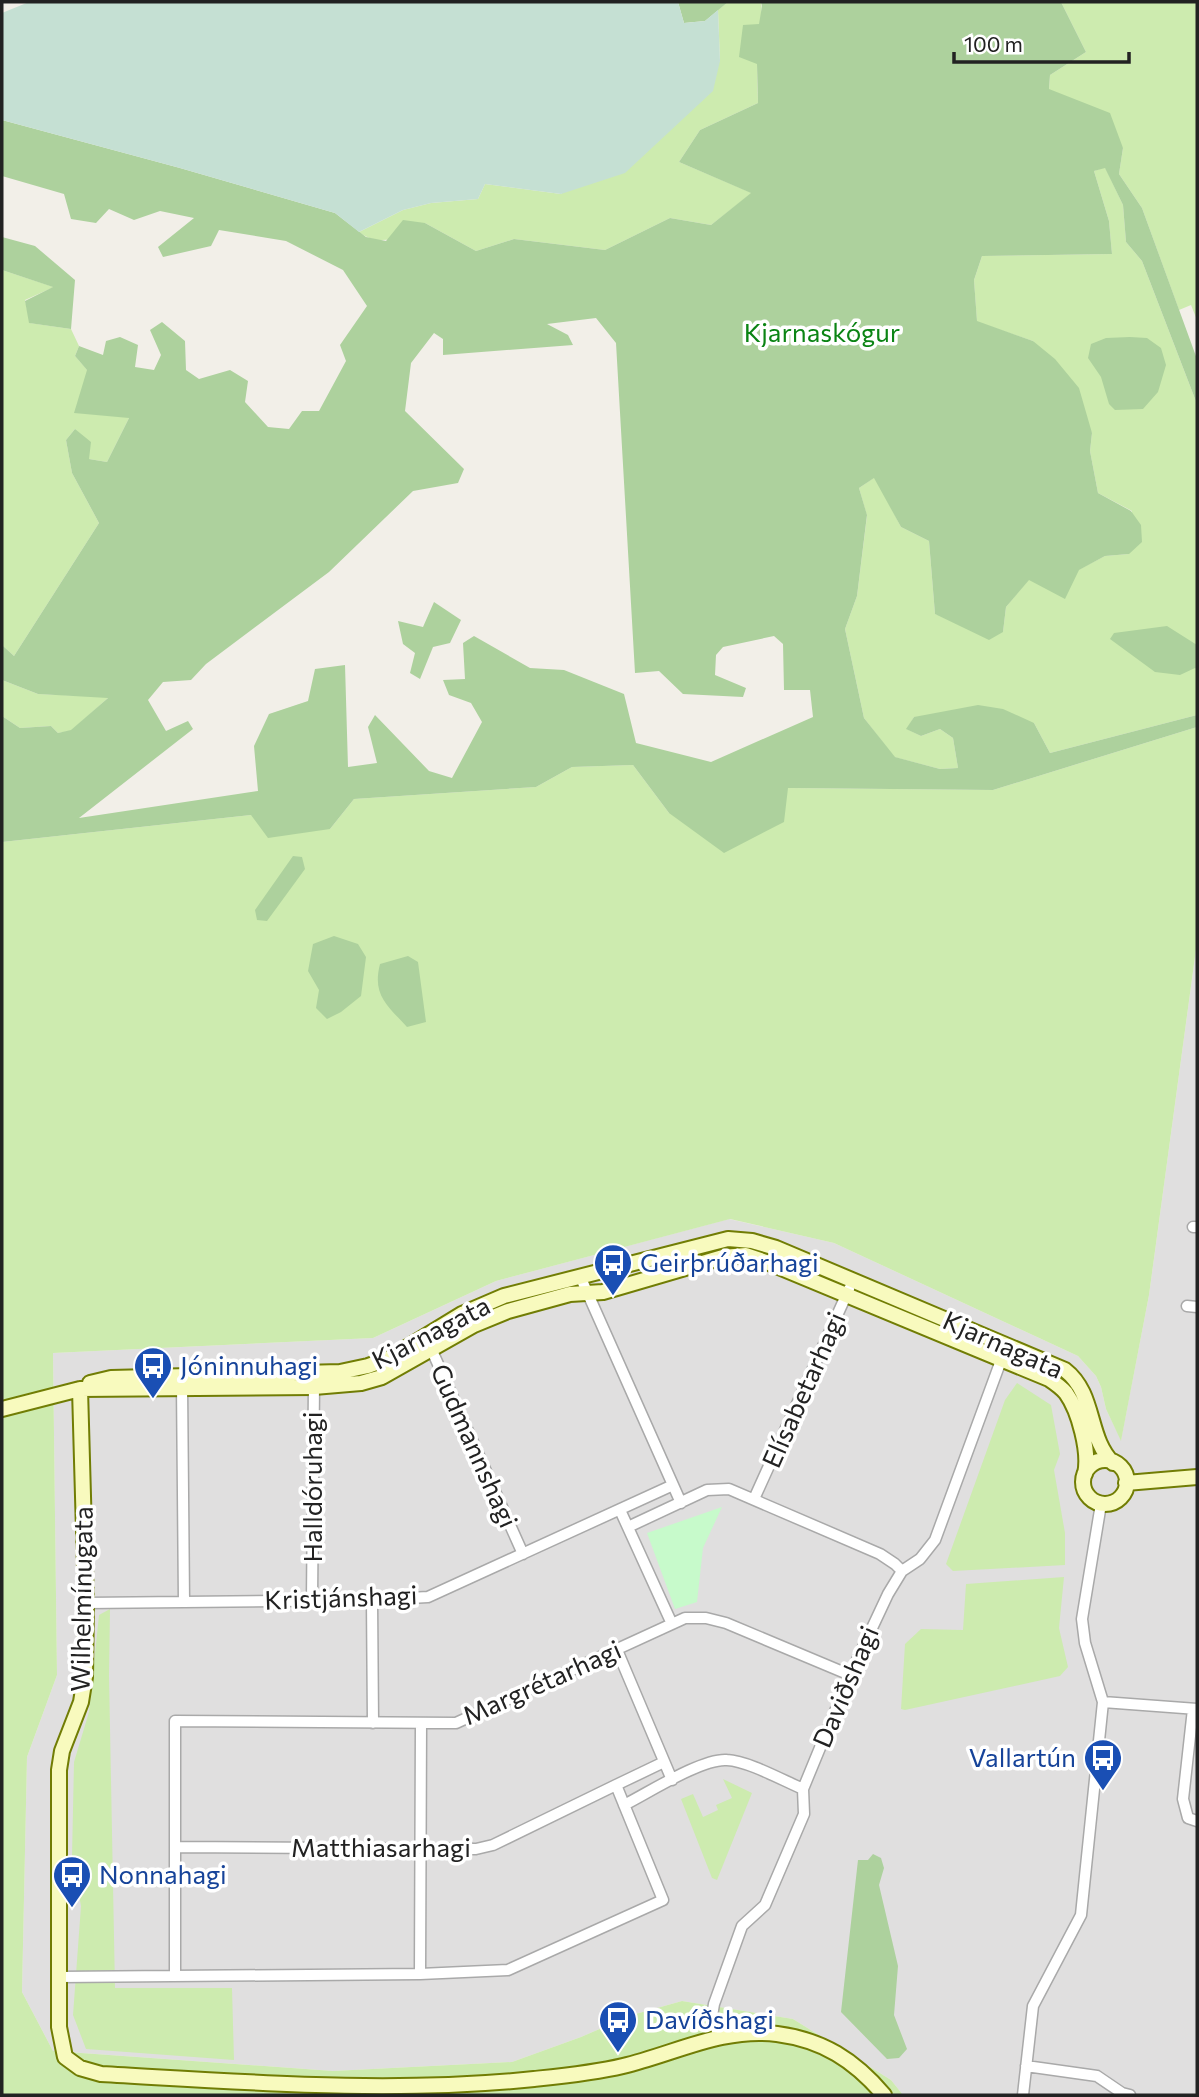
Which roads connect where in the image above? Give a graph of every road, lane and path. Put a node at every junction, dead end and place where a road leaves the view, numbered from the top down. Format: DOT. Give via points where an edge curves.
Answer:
graph roads {
  1 [pos="579,1276"];
  2 [pos="853,1280"];
  3 [pos="587,1293"];
  4 [pos="847,1295"];
  5 [pos="428,1343"];
  6 [pos="1006,1345"];
  7 [pos="1001,1360"];
  8 [pos="314,1380"];
  9 [pos="181,1382"];
  10 [pos="80,1389"];
  11 [pos="2,1409"];
  12 [pos="1113,1462"];
  13 [pos="1085,1474"];
  14 [pos="1197,1476"];
  15 [pos="1126,1483"];
  16 [pos="673,1485"];
  17 [pos="754,1499"];
  18 [pos="681,1503"];
  19 [pos="1101,1504"];
  20 [pos="620,1510"];
  21 [pos="628,1527"];
  22 [pos="523,1554"];
  23 [pos="902,1572"];
  24 [pos="312,1600"];
  25 [pos="372,1600"];
  26 [pos="86,1602"];
  27 [pos="184,1602"];
  28 [pos="672,1624"];
  29 [pos="617,1650"];
  30 [pos="850,1675"];
  31 [pos="1103,1702"];
  32 [pos="1195,1709"];
  33 [pos="373,1723"];
  34 [pos="421,1723"];
  35 [pos="664,1762"];
  36 [pos="672,1780"];
  37 [pos="616,1785"];
  38 [pos="803,1789"];
  39 [pos="624,1805"];
  40 [pos="1197,1821"];
  41 [pos="175,1847"];
  42 [pos="421,1849"];
  43 [pos="420,1974"];
  44 [pos="175,1976"];
  45 [pos="60,1977"];
  46 [pos="719,2037"];
  47 [pos="1026,2066"];
  48 [pos="884,2095"];
  49 [pos="1023,2095"];
  50 [pos="1130,2095"];
  1 -- 2 [label="street, Kjarnagata" via="728,1239 776,1248"];
  1 -- 3 [label="street"];
  1 -- 5 [label="street, Kjarnagata" via="504,1296 462,1314"];
  2 -- 4 [label="street, Elísabetarhagi"];
  2 -- 6 [label="street, Kjarnagata"];
  3 -- 4 [label="street, Kjarnagata" via="746,1255"];
  3 -- 5 [label="street, Kjarnagata" via="492,1317"];
  3 -- 16 [label="street"];
  4 -- 7 [label="street, Kjarnagata"];
  4 -- 17 [label="street, Elísabetarhagi"];
  5 -- 8 [label="street, Kjarnagata" via="382,1377 361,1384"];
  5 -- 22 [label="street, Gudmannshagi"];
  6 -- 7 [label="street, Daviðshagi"];
  6 -- 12 [label="street, Kjarnagata" via="1071,1374"];
  7 -- 13 [label="street, Kjarnagata" via="1049,1379 1068,1395 1086,1451"];
  7 -- 23 [label="street, Daviðshagi" via="932,1547"];
  8 -- 9 [label="street, Kjarnagata"];
  8 -- 24 [label="street, Halldóruhagi"];
  9 -- 10 [label="street, Kjarnagata"];
  9 -- 27 [label="street"];
  10 -- 11 [label="street, Kjarnagata"];
  10 -- 26 [label="street, Wilhelmínugata"];
  12 -- 13 [label="street" via="1100,1461"];
  12 -- 15 [label="street" via="1123,1471"];
  13 -- 19 [label="street" via="1087,1495"];
  14 -- 15 [label="street"];
  15 -- 19 [label="street" via="1117,1500"];
  16 -- 18 [label="street"];
  16 -- 20 [label="street, Kristjánshagi"];
  17 -- 18 [label="street" via="720,1488"];
  17 -- 23 [label="street" via="880,1554"];
  18 -- 21 [label="street"];
  19 -- 31 [label="street" via="1082,1619"];
  20 -- 21 [label="street"];
  20 -- 22 [label="street, Kristjánshagi"];
  21 -- 28 [label="street"];
  22 -- 25 [label="street, Kristjánshagi" via="428,1597"];
  23 -- 30 [label="street, Daviðshagi"];
  24 -- 25 [label="street, Kristjánshagi"];
  24 -- 27 [label="street, Kristjánshagi"];
  25 -- 33 [label="street"];
  26 -- 27 [label="street, Kristjánshagi"];
  26 -- 45 [label="street, Wilhelmínugata" via="84,1690 59,1770"];
  28 -- 29 [label="street, Margrétarhagi"];
  28 -- 30 [label="street, Margrétarhagi" via="685,1618 726,1623"];
  29 -- 34 [label="street, Margrétarhagi" via="456,1723"];
  29 -- 35 [label="street"];
  30 -- 38 [label="street, Daviðshagi"];
  31 -- 32 [label="street"];
  31 -- 47 [label="street" via="1081,1915 1033,2006"];
  32 -- 40 [label="street" via="1183,1799 1188,1818"];
  33 -- 34 [label="street, Margrétarhagi"];
  33 -- 41 [label="street, Margrétarhagi" via="175,1721"];
  34 -- 42 [label="street"];
  35 -- 36 [label="street"];
  35 -- 37 [label="street, Matthiasarhagi"];
  36 -- 38 [label="street" via="706,1763 728,1760"];
  36 -- 39 [label="street"];
  37 -- 39 [label="street"];
  37 -- 42 [label="street, Matthiasarhagi" via="493,1845 468,1850"];
  38 -- 46 [label="street, Daviðshagi" via="804,1814 765,1905 742,1926 714,2004 712,2017"];
  39 -- 43 [label="street" via="663,1900 508,1970"];
  41 -- 42 [label="street, Matthiasarhagi"];
  41 -- 44 [label="street"];
  42 -- 43 [label="street"];
  43 -- 44 [label="street"];
  44 -- 45 [label="street"];
  45 -- 46 [label="street, Wilhelmínugata" via="59,2037 65,2057 80,2068 101,2074 331,2086 465,2084 613,2068"];
  46 -- 48 [label="street" via="775,2034 813,2043 845,2057"];
  47 -- 49 [label="street"];
  47 -- 50 [label="street" via="1097,2076"];
}
